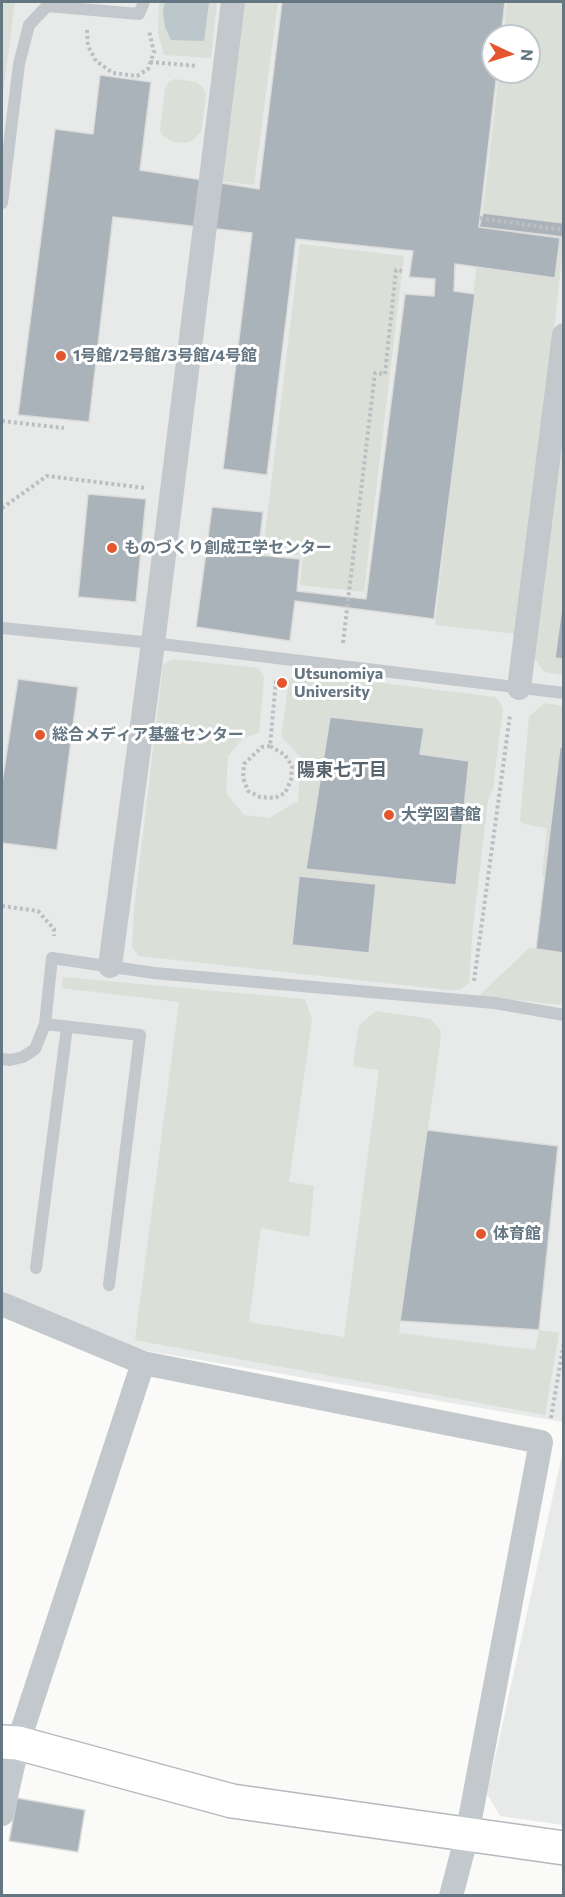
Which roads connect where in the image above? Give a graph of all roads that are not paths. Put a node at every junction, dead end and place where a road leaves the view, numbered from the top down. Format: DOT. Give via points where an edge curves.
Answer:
graph roads {
  1 [pos="233,2"];
  2 [pos="142,7"];
  3 [pos="2,203"];
  4 [pos="564,335"];
  5 [pos="2,628"];
  6 [pos="153,644"];
  7 [pos="516,688"];
  8 [pos="564,693"];
  9 [pos="110,966"];
  10 [pos="564,1015"];
  11 [pos="45,1024"];
  12 [pos="66,1027"];
  13 [pos="2,1059"];
  14 [pos="36,1268"];
  15 [pos="109,1285"];
  16 [pos="2,1304"];
  17 [pos="143,1363"];
  18 [pos="10,1743"];
  19 [pos="2,1814"];
  20 [pos="467,1834"];
  21 [pos="564,1848"];
  22 [pos="451,1896"];
  1 -- 6 [label="street"];
  2 -- 3 [label="lane" via="139,14 47,6 29,25 19,64"];
  4 -- 7 [label="street"];
  5 -- 6 [label="lane"];
  6 -- 7 [label="lane"];
  6 -- 9 [label="street"];
  7 -- 8 [label="lane"];
  9 -- 10 [label="lane" via="471,1001"];
  9 -- 11 [label="lane" via="52,958"];
  11 -- 12 [label="lane"];
  11 -- 13 [label="lane" via="35,1049 23,1058"];
  12 -- 14 [label="lane"];
  12 -- 15 [label="lane" via="140,1035"];
  16 -- 17 [label="street"];
  17 -- 18 [label="street"];
  17 -- 20 [label="street" via="541,1442"];
  18 -- 19 [label="street"];
  18 -- 20 [label="street" via="232,1801"];
  20 -- 21 [label="street"];
  20 -- 22 [label="street"];
}
